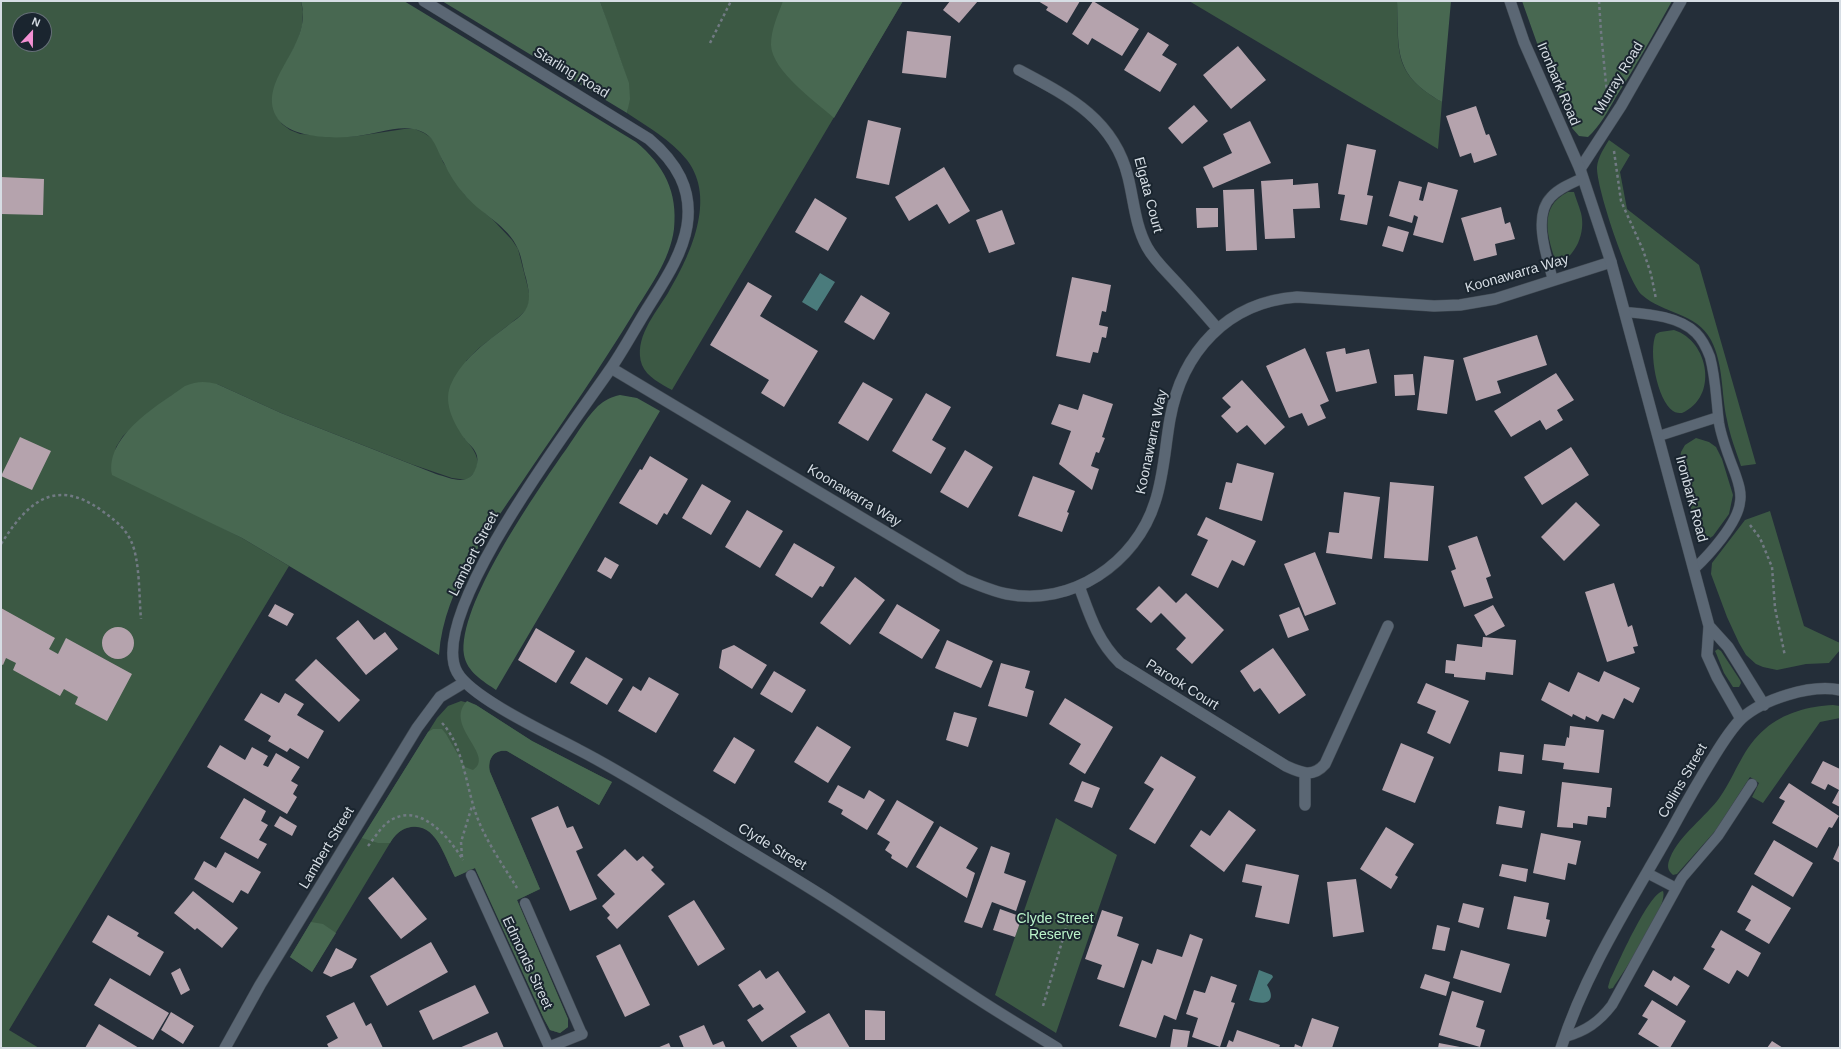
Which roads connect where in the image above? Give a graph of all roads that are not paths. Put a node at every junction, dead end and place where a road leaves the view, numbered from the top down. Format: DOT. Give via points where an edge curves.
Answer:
graph roads {
  1 [pos="424,1"];
  2 [pos="1510,1"];
  3 [pos="1681,1"];
  4 [pos="1019,70"];
  5 [pos="1581,174"];
  6 [pos="685,190"];
  7 [pos="1611,262"];
  8 [pos="1553,280"];
  9 [pos="1625,312"];
  10 [pos="1217,328"];
  11 [pos="611,368"];
  12 [pos="1718,417"];
  13 [pos="1659,436"];
  14 [pos="1694,569"];
  15 [pos="1078,586"];
  16 [pos="1388,626"];
  17 [pos="1709,626"];
  18 [pos="465,682"];
  19 [pos="1840,690"];
  20 [pos="1764,705"];
  21 [pos="1742,719"];
  22 [pos="1305,774"];
  23 [pos="1752,784"];
  24 [pos="1305,806"];
  25 [pos="1648,873"];
  26 [pos="471,875"];
  27 [pos="1676,888"];
  28 [pos="525,903"];
  29 [pos="582,1034"];
  30 [pos="1565,1037"];
  31 [pos="568,1044"];
  32 [pos="549,1047"];
  33 [pos="225,1048"];
  34 [pos="1057,1048"];
  35 [pos="1561,1048"];
  1 -- 6 [label="street, Starling Road" via="649,139 674,165"];
  2 -- 5 [label="street, Ironbark Road" via="1524,42"];
  3 -- 5 [label="street, Murray Road"];
  4 -- 10 [label="street, Elgata Court" via="1078,104 1110,135 1125,164 1137,221 1148,249"];
  5 -- 7 [label="street, Ironbark Road"];
  5 -- 8 [label="lane" via="1555,193 1545,204 1543,211 1543,235"];
  6 -- 11 [label="street, Lambert Street" via="687,227 674,263"];
  7 -- 8 [label="street, Koonawarra Way"];
  7 -- 9 [label="street, Ironbark Road"];
  8 -- 10 [label="street, Koonawarra Way" via="1495,299 1460,305 1434,306 1280,298 1248,309"];
  9 -- 12 [label="lane, Ironbark Road" via="1672,320 1689,327 1702,340 1711,363"];
  9 -- 13 [label="street, Ironbark Road"];
  10 -- 15 [label="street, Koonawarra Way" via="1191,360 1180,383 1170,418 1160,483 1147,523 1125,555 1098,577"];
  11 -- 15 [label="street, Koonawarra Way" via="964,579 1007,594 1032,596"];
  11 -- 18 [label="street, Lambert Street" via="507,521 473,584 453,644 454,665"];
  12 -- 13 [label="lane"];
  12 -- 14 [label="lane, Ironbark Road" via="1740,493 1740,502 1736,516 1714,548"];
  13 -- 14 [label="street, Ironbark Road"];
  14 -- 17 [label="street, Ironbark Road"];
  15 -- 22 [label="street, Parook Court" via="1098,636 1120,663 1286,766"];
  16 -- 22 [label="street" via="1325,764 1314,773"];
  17 -- 20 [label="street, Ironbark Road" via="1728,647"];
  17 -- 21 [label="street, Ironbark Road" via="1707,655"];
  18 -- 33 [label="street, Lambert Street" via="440,698 427,714 256,991"];
  18 -- 34 [label="street, Clyde Street" via="491,702 609,767 825,898 980,1001"];
  19 -- 20 [label="street, Collins Street" via="1827,687 1800,691"];
  20 -- 21 [label="street, Collins Street"];
  21 -- 25 [label="street, Collins Street" via="1698,781"];
  22 -- 24 [label="street"];
  23 -- 27 [label="lane" via="1718,836"];
  25 -- 27 [label="lane"];
  25 -- 30 [label="street, Collins Street" via="1584,990"];
  26 -- 32 [label="lane, Edmonds Street"];
  27 -- 30 [label="lane" via="1612,1005 1590,1027"];
  28 -- 29 [label="lane, Edmonds Street"];
  29 -- 31 [label="street, Edmonds Street"];
  30 -- 35 [label="street, Collins Street"];
  31 -- 32 [label="street, Edmonds Street"];
}
